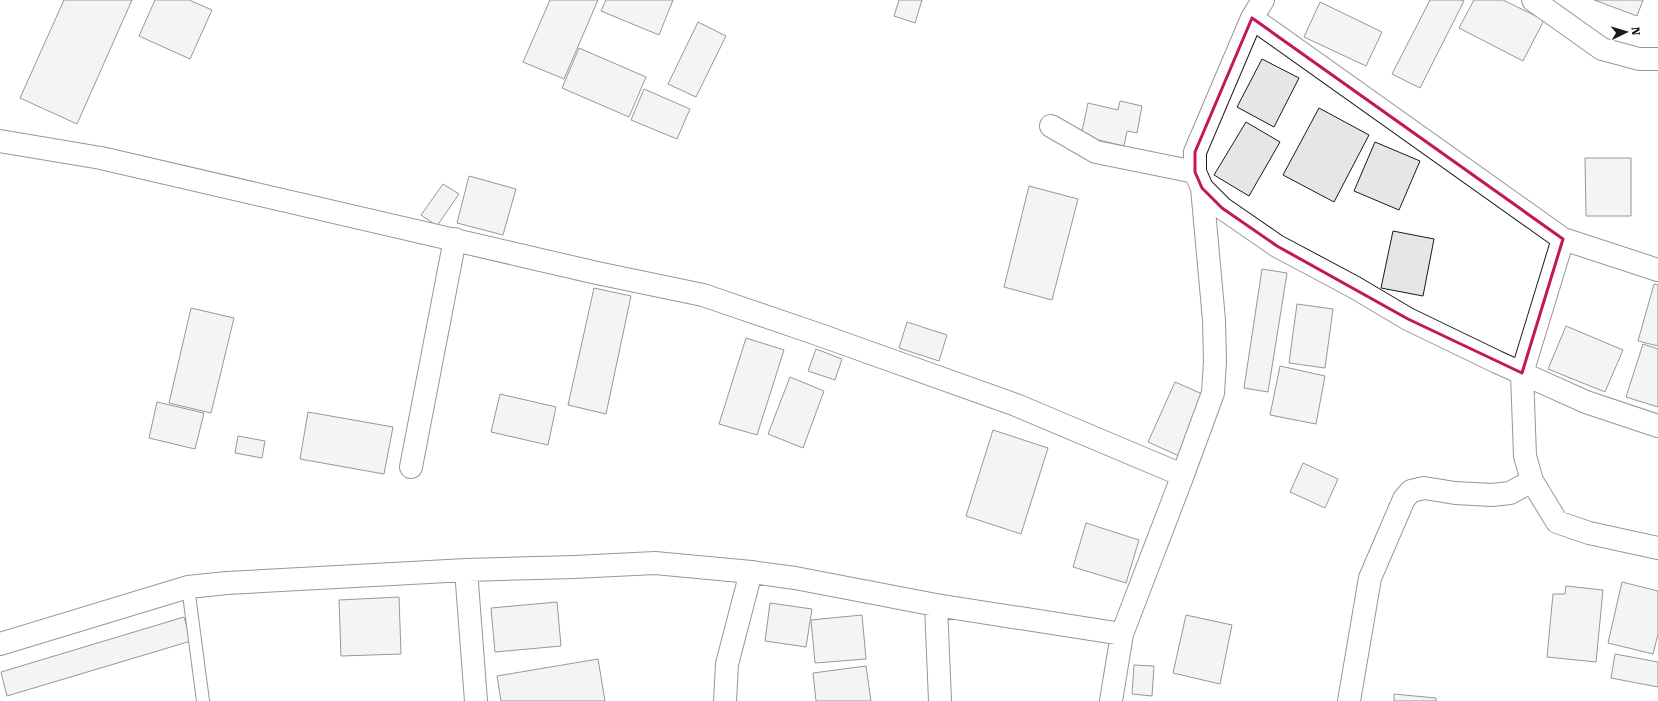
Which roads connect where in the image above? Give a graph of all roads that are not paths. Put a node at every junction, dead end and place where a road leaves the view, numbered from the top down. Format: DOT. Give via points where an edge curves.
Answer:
graph roads {
  1 [pos="1533,0"];
  2 [pos="1258,9"];
  3 [pos="1658,59"];
  4 [pos="1051,126"];
  5 [pos="0,142"];
  6 [pos="1198,180"];
  7 [pos="455,239"];
  8 [pos="1563,239"];
  9 [pos="1658,270"];
  10 [pos="1522,373"];
  11 [pos="1658,426"];
  12 [pos="410,467"];
  13 [pos="1181,480"];
  14 [pos="1532,481"];
  15 [pos="1658,548"];
  16 [pos="466,570"];
  17 [pos="751,572"];
  18 [pos="188,587"];
  19 [pos="936,605"];
  20 [pos="1122,634"];
  21 [pos="0,644"];
  22 [pos="203,701"];
  23 [pos="476,701"];
  24 [pos="725,701"];
  25 [pos="940,701"];
  26 [pos="1111,701"];
  27 [pos="1349,701"];
  1 -- 3 [label="street" via="1602,49 1639,59"];
  2 -- 6 [label="street" via="1195,152"];
  2 -- 8 [label="street"];
  4 -- 6 [label="street" via="1096,152"];
  5 -- 7 [label="street" via="101,158"];
  6 -- 10 [label="street" via="1222,208 1277,246 1408,319"];
  6 -- 13 [label="street" via="1214,320 1215,362 1213,393"];
  7 -- 12 [label="street"];
  7 -- 13 [label="street" via="710,298 1016,405 1175,472"];
  8 -- 9 [label="street"];
  8 -- 10 [label="street"];
  10 -- 11 [label="street" via="1586,402"];
  10 -- 14 [label="street" via="1525,456"];
  13 -- 20 [label="street"];
  14 -- 15 [label="street" via="1557,522 1589,533"];
  14 -- 27 [label="street" via="1510,493 1455,493 1424,488 1411,491 1404,499 1370,578"];
  16 -- 17 [label="street" via="655,563"];
  16 -- 18 [label="street"];
  16 -- 23 [label="street"];
  17 -- 19 [label="street"];
  17 -- 24 [label="street" via="727,664"];
  18 -- 21 [label="street"];
  18 -- 22 [label="lane"];
  19 -- 20 [label="street"];
  19 -- 25 [label="street"];
  20 -- 26 [label="street"];
}
